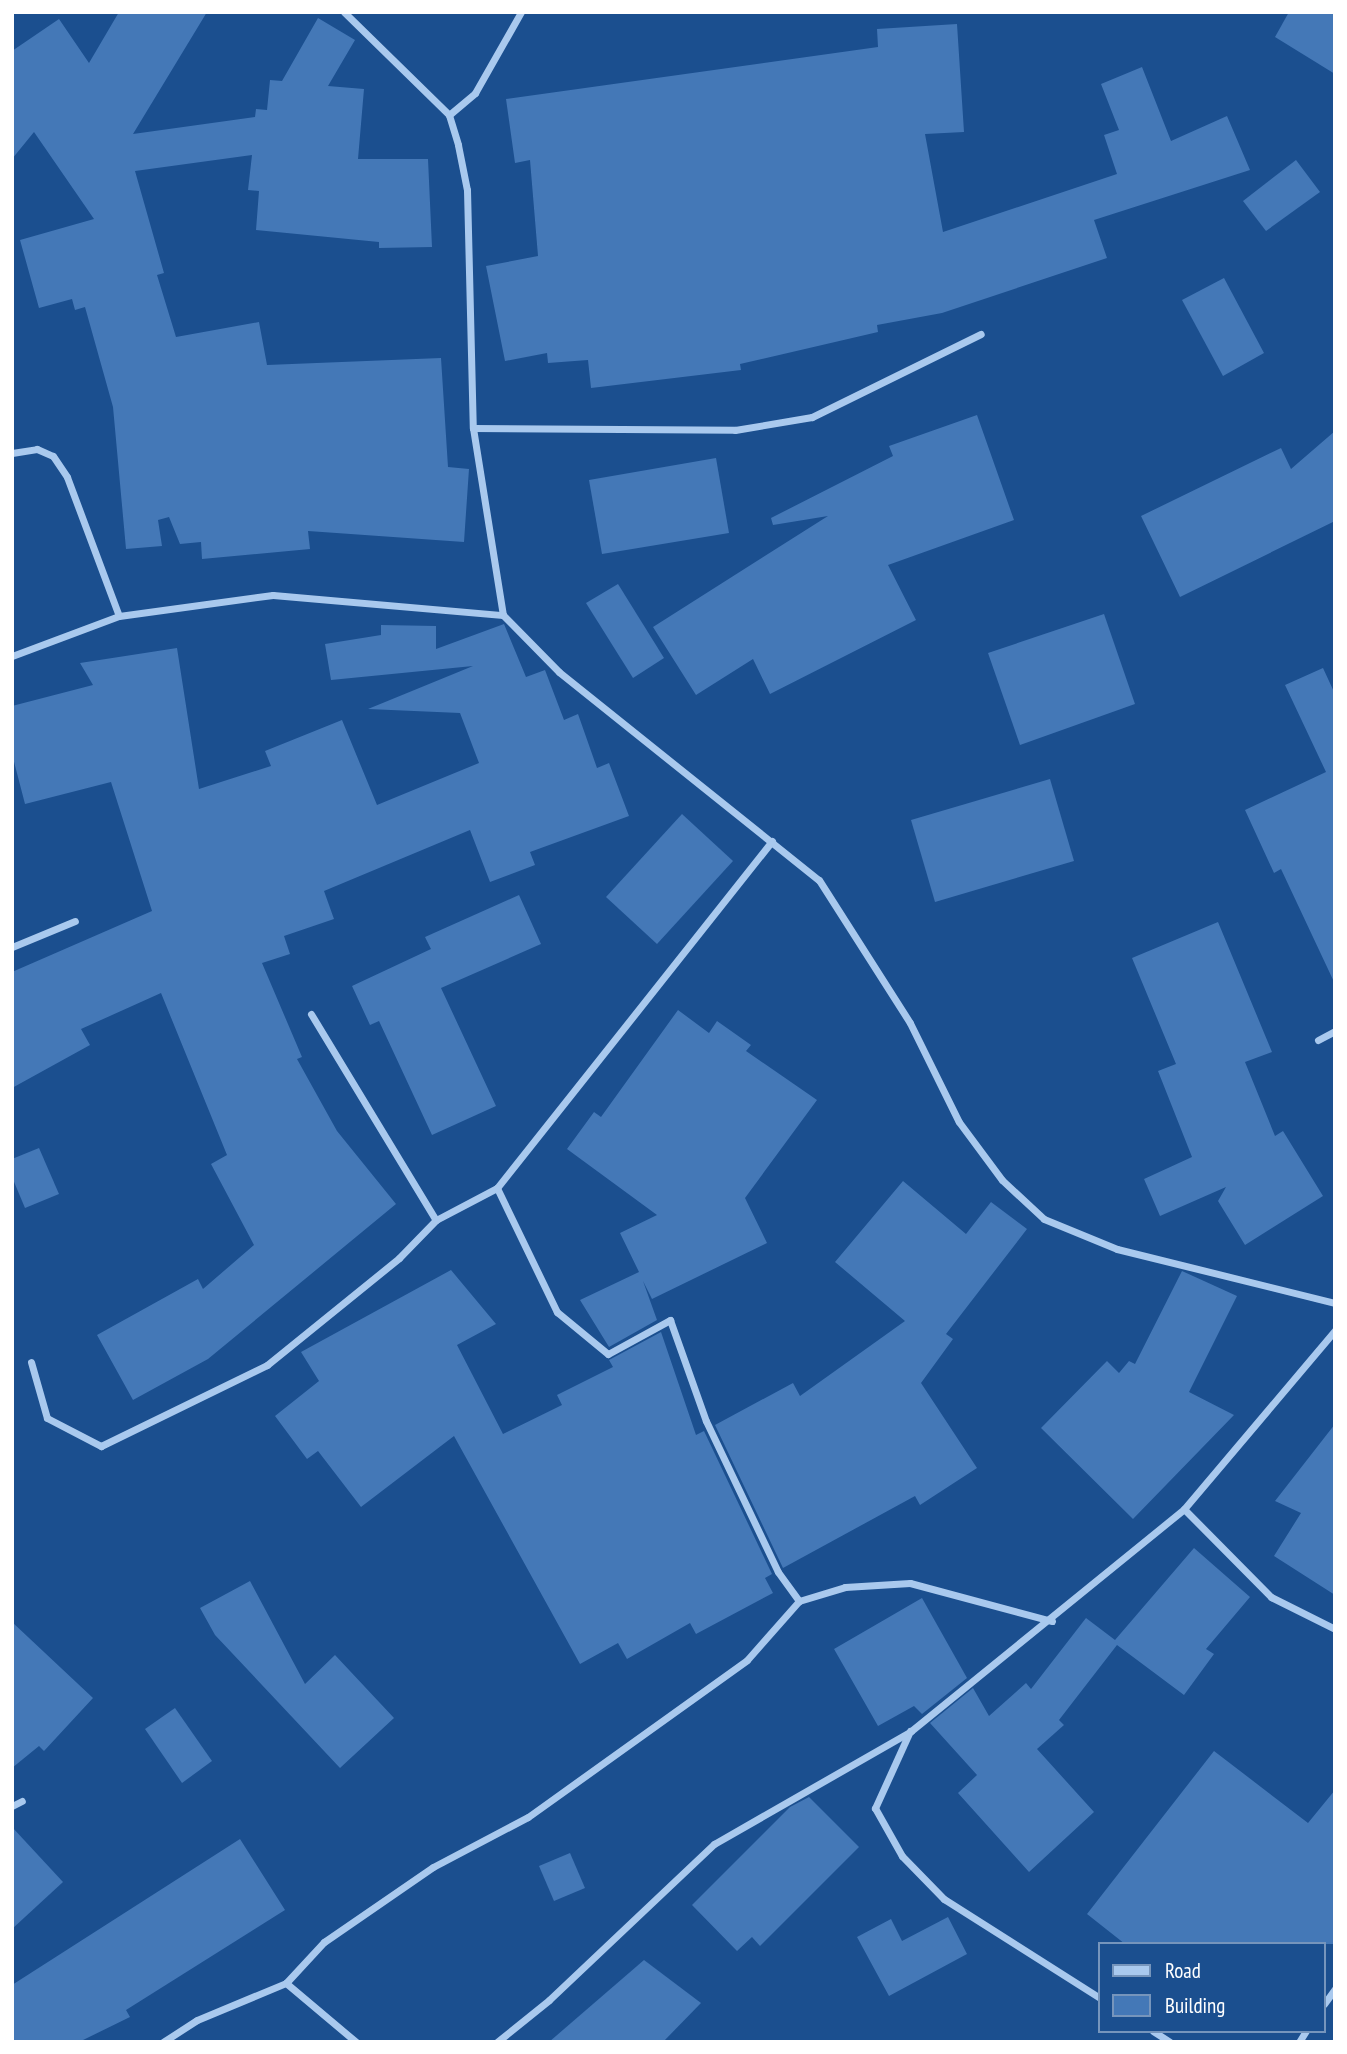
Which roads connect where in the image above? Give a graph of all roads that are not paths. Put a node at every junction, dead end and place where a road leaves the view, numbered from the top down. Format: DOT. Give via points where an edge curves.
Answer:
graph roads {
  1 [pos="344,12"];
  2 [pos="521,12"];
  3 [pos="449,114"];
  4 [pos="981,334"];
  5 [pos="473,429"];
  6 [pos="12,453"];
  7 [pos="503,615"];
  8 [pos="119,616"];
  9 [pos="12,656"];
  10 [pos="772,841"];
  11 [pos="75,921"];
  12 [pos="12,947"];
  13 [pos="311,1014"];
  14 [pos="1335,1031"];
  15 [pos="1318,1040"];
  16 [pos="497,1188"];
  17 [pos="436,1220"];
  18 [pos="1335,1303"];
  19 [pos="1335,1330"];
  20 [pos="31,1362"];
  21 [pos="1184,1509"];
  22 [pos="799,1601"];
  23 [pos="1052,1621"];
  24 [pos="1335,1629"];
  25 [pos="911,1731"];
  26 [pos="22,1801"];
  27 [pos="12,1807"];
  28 [pos="286,1983"];
  29 [pos="1098,1997"];
  30 [pos="163,2042"];
  31 [pos="356,2042"];
  32 [pos="497,2042"];
  1 -- 3 [label="street"];
  2 -- 3 [label="street" via="475,93"];
  3 -- 5 [label="street" via="467,190"];
  4 -- 5 [label="street" via="812,417 735,430"];
  5 -- 7 [label="street"];
  6 -- 8 [label="street" via="37,449 53,456 67,477"];
  7 -- 8 [label="street" via="273,595"];
  7 -- 10 [label="street" via="559,672"];
  8 -- 9 [label="street"];
  10 -- 16 [label="street"];
  10 -- 18 [label="street" via="819,880 909,1023 959,1122 1002,1180 1044,1219 1117,1249"];
  11 -- 12 [label="street"];
  13 -- 17 [label="street"];
  14 -- 15 [label="street"];
  16 -- 17 [label="street"];
  16 -- 22 [label="street" via="557,1312 608,1354 670,1320 706,1421 778,1572"];
  17 -- 20 [label="street" via="399,1258 267,1365 101,1446 47,1418"];
  19 -- 21 [label="street"];
  21 -- 23 [label="street"];
  21 -- 24 [label="street" via="1271,1597"];
  22 -- 23 [label="street" via="845,1587 910,1583"];
  22 -- 28 [label="street" via="747,1660 528,1817 433,1867 324,1942"];
  23 -- 25 [label="street"];
  25 -- 29 [label="street" via="875,1808 902,1856 944,1899"];
  25 -- 32 [label="street" via="714,1844 549,2000"];
  26 -- 27 [label="street"];
  28 -- 30 [label="street" via="197,2020"];
  28 -- 31 [label="street"];
}
